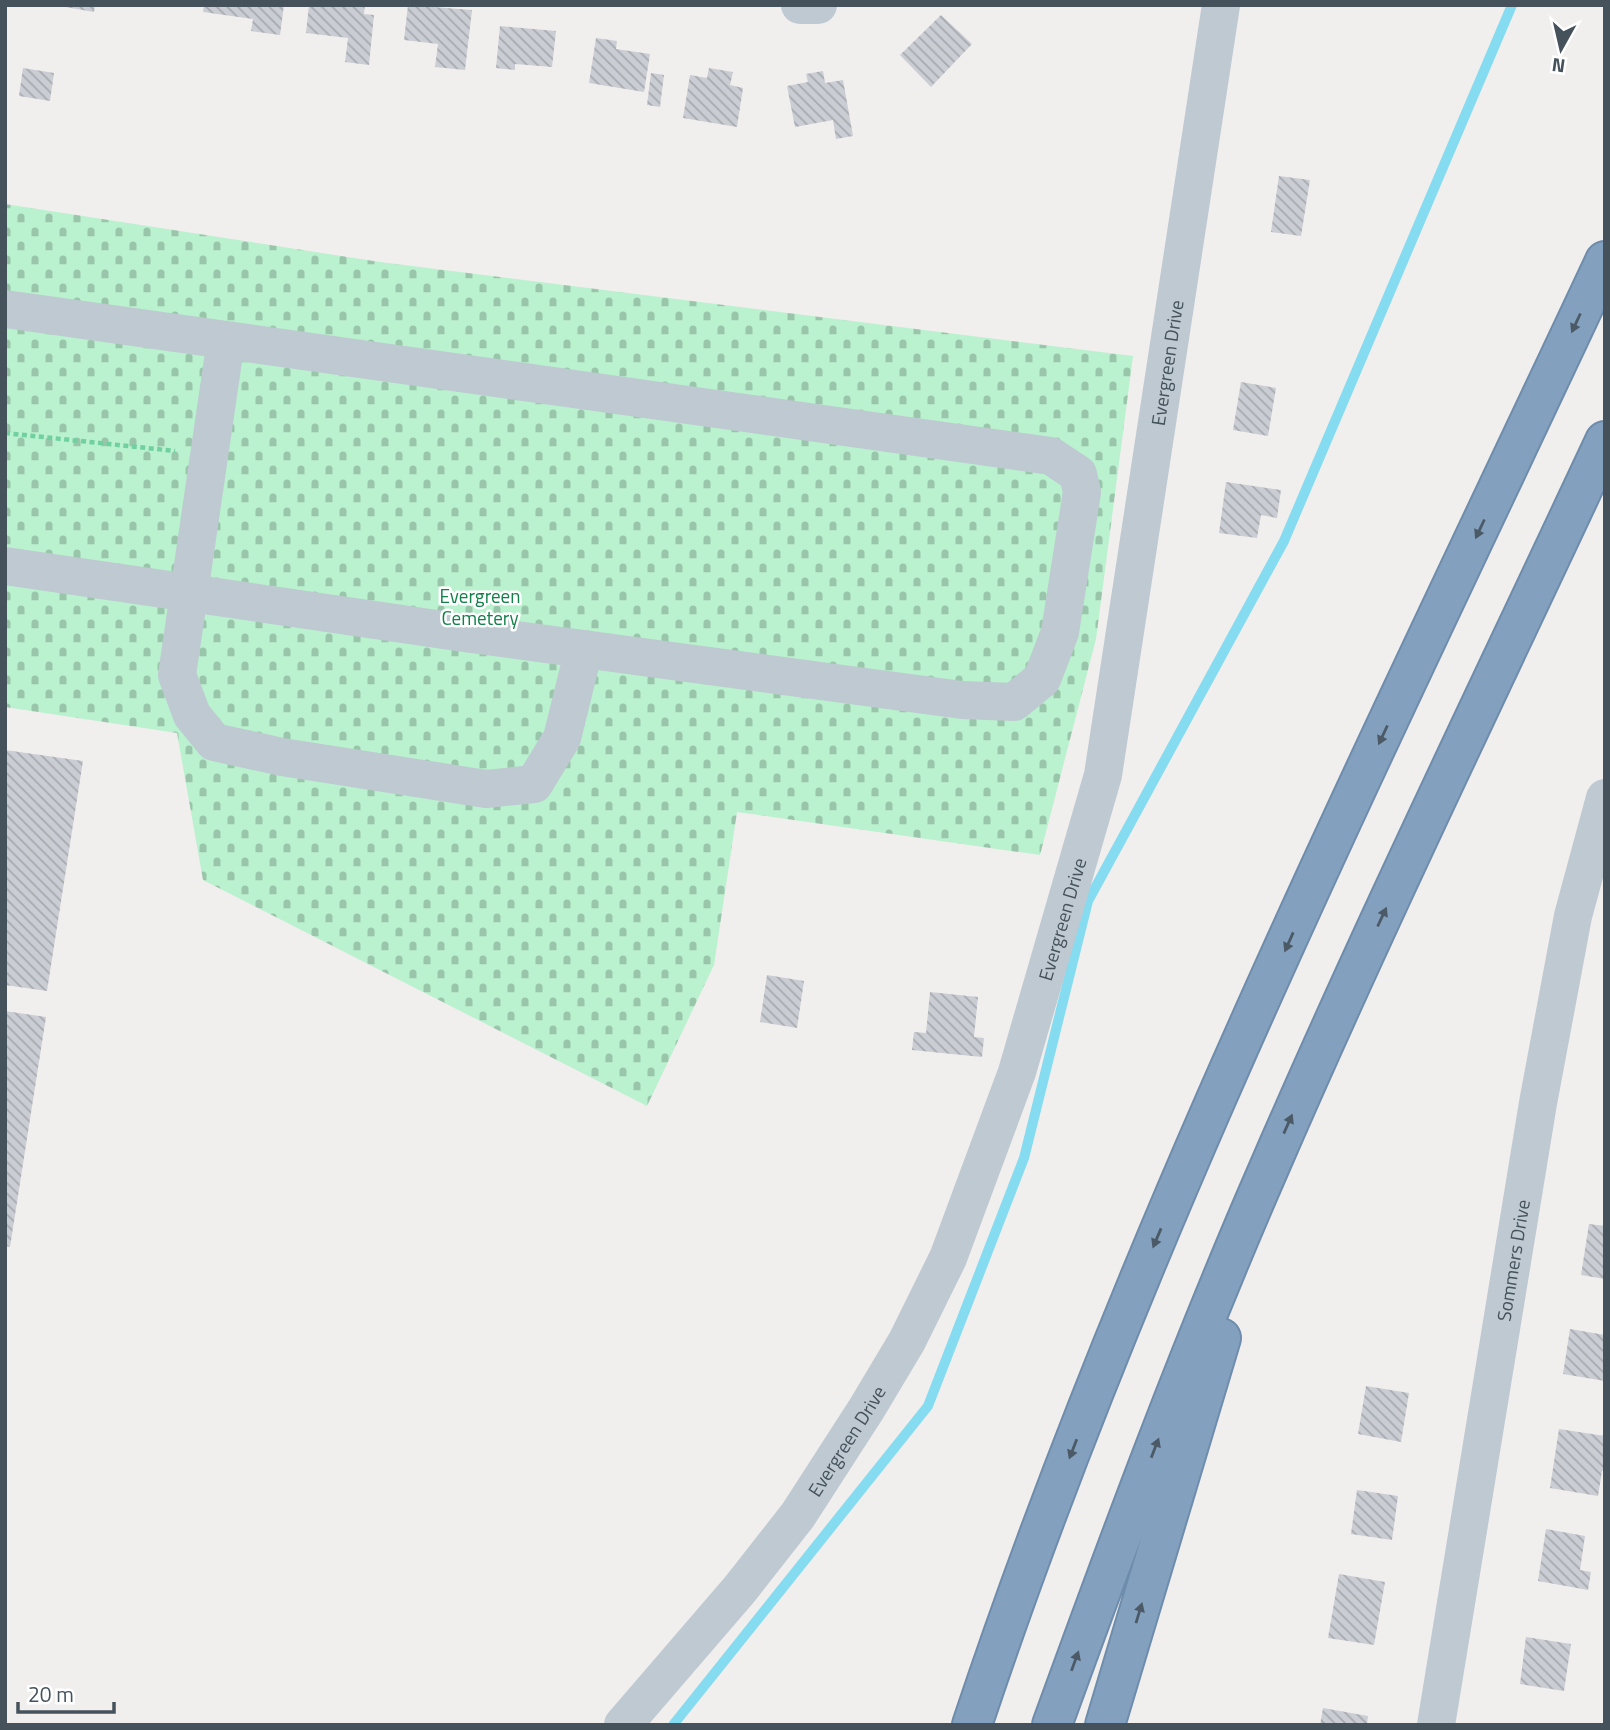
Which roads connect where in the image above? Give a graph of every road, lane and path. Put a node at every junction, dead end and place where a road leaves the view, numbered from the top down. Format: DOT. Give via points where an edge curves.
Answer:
graph roads {
  1 [pos="800,5"];
  2 [pos="818,5"];
  3 [pos="1221,5"];
  4 [pos="1605,261"];
  5 [pos="5,309"];
  6 [pos="226,340"];
  7 [pos="5,433"];
  8 [pos="1605,441"];
  9 [pos="208,455"];
  10 [pos="5,566"];
  11 [pos="191,593"];
  12 [pos="584,649"];
  13 [pos="1605,798"];
  14 [pos="1268,1170"];
  15 [pos="1000,1642"];
  16 [pos="623,1725"];
  17 [pos="962,1725"];
  18 [pos="972,1725"];
  19 [pos="1052,1725"];
  20 [pos="1105,1725"];
  21 [pos="1436,1725"];
  1 -- 2 [label="street"];
  3 -- 16 [label="street, Evergreen Drive" via="1103,775 1017,1072 948,1258 867,1408 798,1515"];
  4 -- 15 [label="highway, one-way" via="1342,823 1184,1175 1106,1361"];
  5 -- 6 [label="street"];
  6 -- 9 [label="street"];
  6 -- 12 [label="street" via="1051,456 1078,474 1082,492 1060,632 1042,679 1014,702 962,700"];
  7 -- 9 [label="path"];
  14 -- 8 [label="highway, one-way"];
  9 -- 11 [label="street"];
  10 -- 11 [label="street"];
  11 -- 12 [label="street"];
  11 -- 12 [label="street" via="177,675 192,715 214,742 486,789 534,784 562,738"];
  13 -- 21 [label="street, Sommers Drive" via="1573,916 1538,1102"];
  19 -- 14 [label="highway, one-way" via="1119,1542"];
  20 -- 14 [label="highway, one-way"];
  15 -- 17 [label="highway"];
  15 -- 18 [label="highway"];
}
